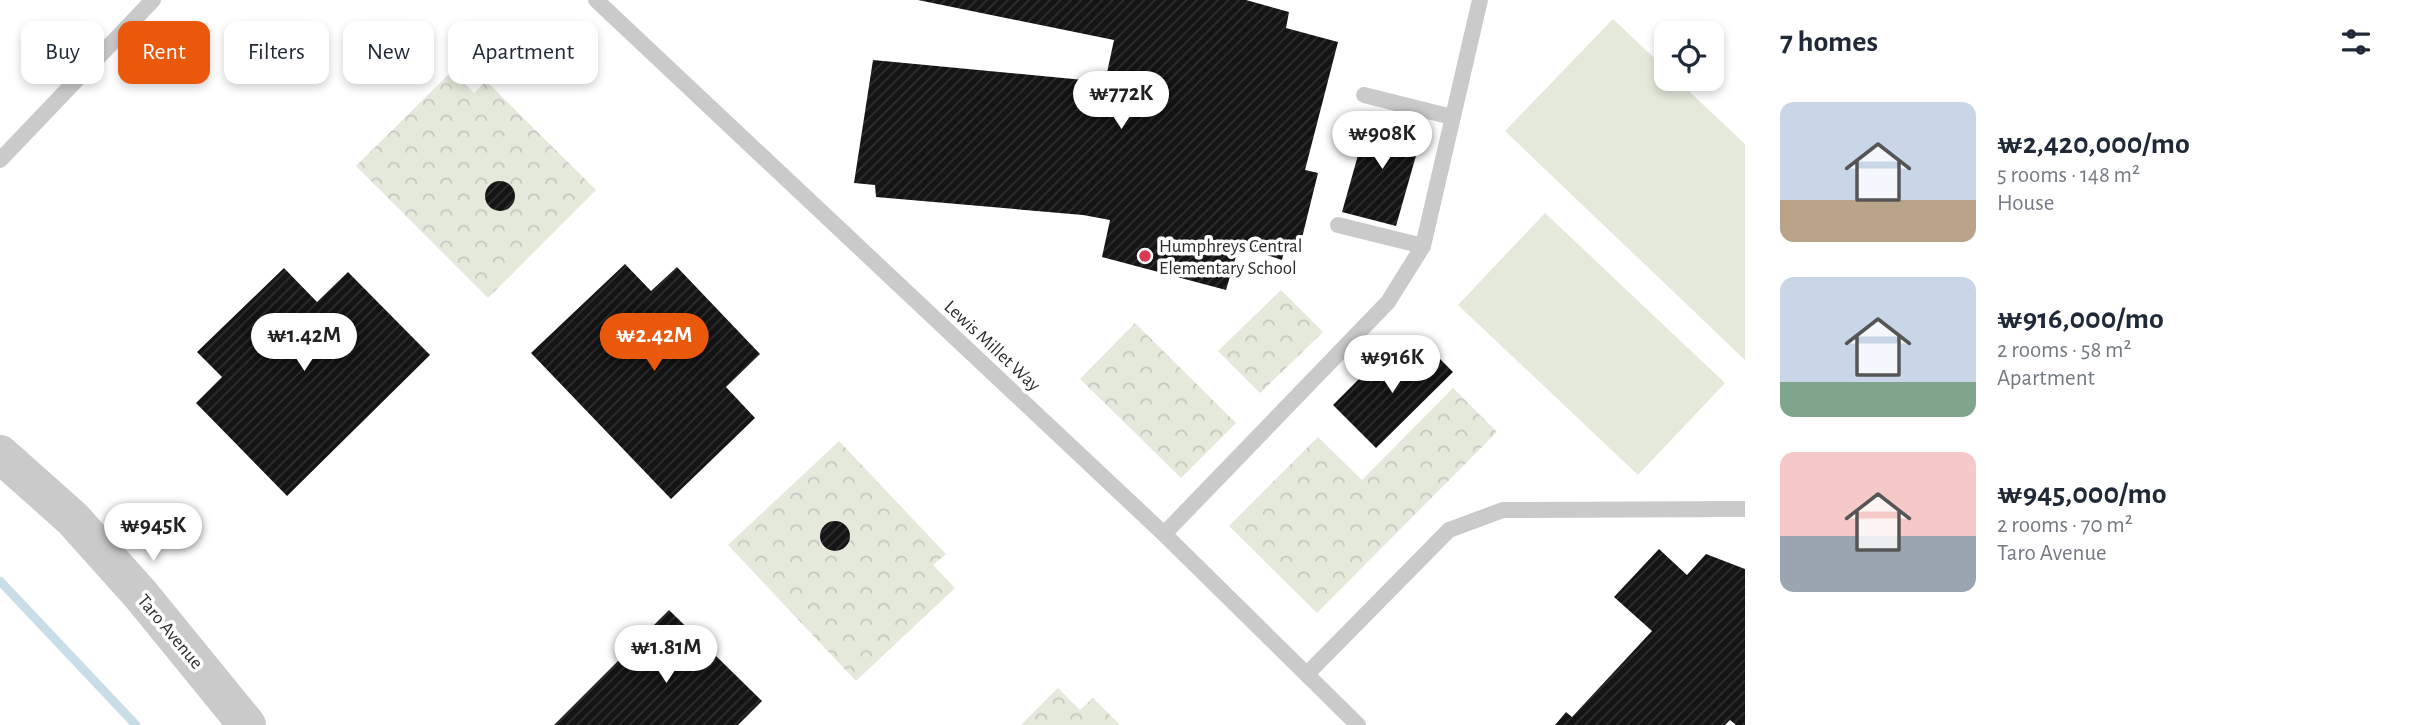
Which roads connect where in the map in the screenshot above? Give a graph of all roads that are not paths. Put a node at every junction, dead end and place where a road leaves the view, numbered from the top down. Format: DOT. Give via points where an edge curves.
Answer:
graph roads {
  1 [pos="153,0"];
  2 [pos="596,0"];
  3 [pos="1480,0"];
  4 [pos="1364,95"];
  5 [pos="1452,117"];
  6 [pos="0,160"];
  7 [pos="1338,225"];
  8 [pos="1423,246"];
  9 [pos="0,454"];
  10 [pos="1745,509"];
  11 [pos="1164,534"];
  12 [pos="1307,674"];
  13 [pos="247,725"];
  14 [pos="1358,725"];
  1 -- 6 [label="lane"];
  2 -- 11 [label="lane, Lewis Millet Way"];
  3 -- 5 [label="lane"];
  4 -- 5 [label="lane"];
  5 -- 8 [label="lane"];
  7 -- 8 [label="lane"];
  8 -- 11 [label="lane" via="1388,302"];
  9 -- 13 [label="street, Taro Avenue" via="73,519"];
  10 -- 12 [label="lane" via="1503,510 1473,519 1449,530"];
  11 -- 12 [label="lane, Lewis Millet Way"];
  12 -- 14 [label="lane, Lewis Millet Way"];
}
